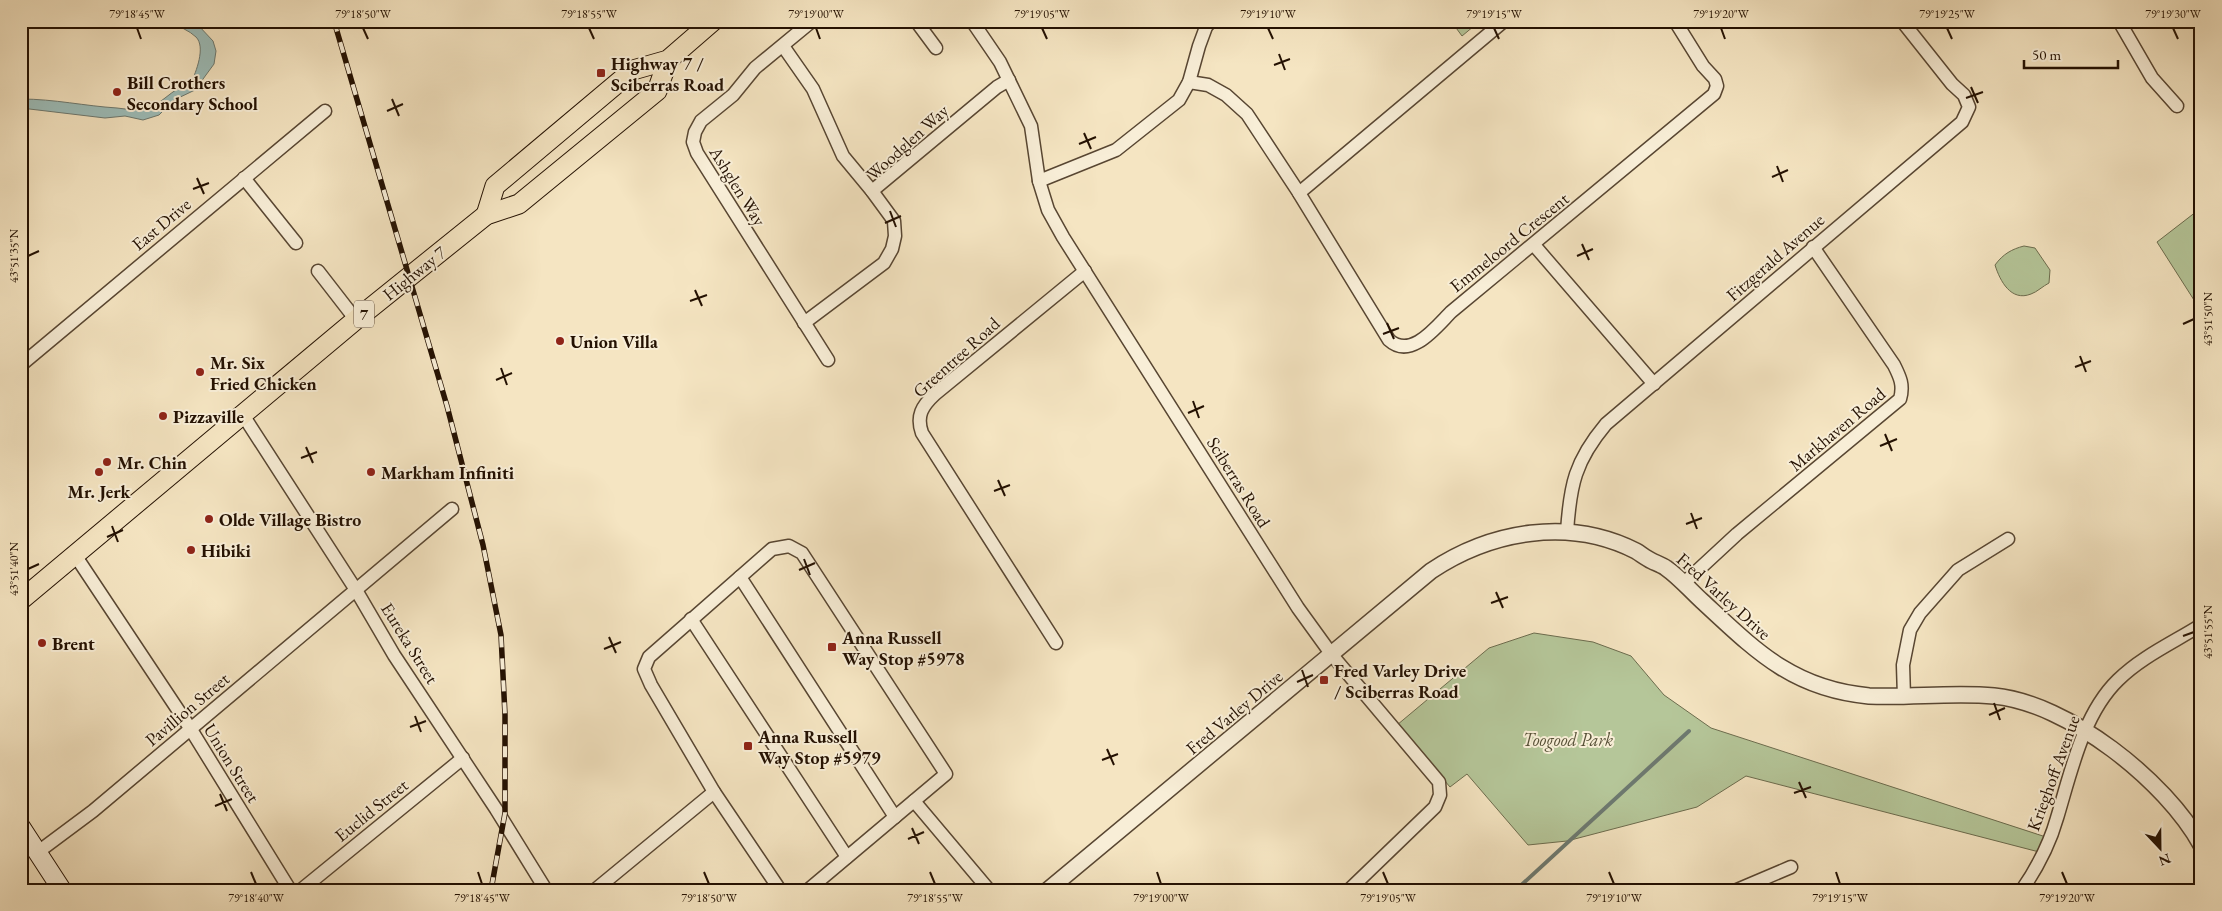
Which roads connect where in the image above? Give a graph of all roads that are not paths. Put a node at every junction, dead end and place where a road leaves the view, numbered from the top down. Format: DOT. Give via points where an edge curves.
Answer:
graph roads {
  1 [pos="713,21"];
  2 [pos="812,21"];
  3 [pos="916,21"];
  4 [pos="972,21"];
  5 [pos="1211,21"];
  6 [pos="1504,21"];
  7 [pos="1675,21"];
  8 [pos="1902,21"];
  9 [pos="2119,21"];
  10 [pos="783,46"];
  11 [pos="936,48"];
  12 [pos="668,60"];
  13 [pos="1009,80"];
  14 [pos="1189,82"];
  15 [pos="2177,106"];
  16 [pos="325,111"];
  17 [pos="244,178"];
  18 [pos="1040,182"];
  19 [pos="872,191"];
  20 [pos="1299,193"];
  21 [pos="486,215"];
  22 [pos="296,243"];
  23 [pos="1534,245"];
  24 [pos="1813,247"];
  25 [pos="1085,270"];
  26 [pos="318,271"];
  27 [pos="356,320"];
  28 [pos="804,324"];
  29 [pos="828,360"];
  30 [pos="21,365"];
  31 [pos="1654,384"];
  32 [pos="243,415"];
  33 [pos="452,509"];
  34 [pos="1567,532"];
  35 [pos="2008,539"];
  36 [pos="75,555"];
  37 [pos="740,577"];
  38 [pos="1683,584"];
  39 [pos="356,590"];
  40 [pos="21,600"];
  41 [pos="691,619"];
  42 [pos="2201,625"];
  43 [pos="1056,643"];
  44 [pos="1332,655"];
  45 [pos="1904,697"];
  46 [pos="190,728"];
  47 [pos="2085,731"];
  48 [pos="463,758"];
  49 [pos="714,792"];
  50 [pos="914,801"];
  51 [pos="895,817"];
  52 [pos="21,827"];
  53 [pos="2201,845"];
  54 [pos="38,852"];
  55 [pos="847,857"];
  56 [pos="1791,867"];
  57 [pos="62,890"];
  58 [pos="290,890"];
  59 [pos="301,890"];
  60 [pos="546,890"];
  61 [pos="594,890"];
  62 [pos="780,890"];
  63 [pos="808,890"];
  64 [pos="989,890"];
  65 [pos="1048,890"];
  66 [pos="1349,890"];
  67 [pos="1737,890"];
  68 [pos="2022,890"];
  1 -- 12 [label="main road, Highway 7 / 7"];
  2 -- 10 [label="street, Ashglen Way"];
  3 -- 11 [label="street"];
  4 -- 13 [label="street, Sciberras Road"];
  5 -- 14 [label="street" via="1199,46"];
  6 -- 20 [label="street"];
  7 -- 23 [label="street, Emmeloord Crescent" via="1714,79 1717,86 1714,94"];
  8 -- 24 [label="street, Fitzgerald Avenue" via="1964,95 1969,107 1967,114 1955,129"];
  9 -- 15 [label="street" via="2152,78"];
  10 -- 19 [label="street" via="813,89 843,156"];
  10 -- 28 [label="street, Ashglen Way" via="755,68 733,95 701,121 693,142"];
  12 -- 21 [label="main road, Highway 7 / 7" via="657,91 519,204"];
  12 -- 21 [label="main road, Highway 7 / 7" via="633,70 495,186"];
  13 -- 18 [label="street, Sciberras Road" via="1031,126"];
  13 -- 19 [label="street, Woodglen Way"];
  14 -- 18 [label="street" via="1180,100 1116,150"];
  14 -- 20 [label="street, Emmeloord Crescent" via="1208,85 1226,94 1247,114"];
  16 -- 17 [label="street, East Drive"];
  17 -- 22 [label="street"];
  17 -- 30 [label="street, East Drive"];
  18 -- 25 [label="street, Sciberras Road" via="1048,210"];
  19 -- 28 [label="street, Woodglen Way" via="894,221 892,249 884,263"];
  20 -- 23 [label="street, Emmeloord Crescent" via="1389,340 1396,346 1408,347 1423,339 1451,312"];
  21 -- 27 [label="main road, Highway 7 / 7"];
  23 -- 31 [label="street"];
  24 -- 31 [label="street, Fitzgerald Avenue"];
  24 -- 38 [label="street, Markhaven Road" via="1894,365 1903,390 1900,399 1736,534"];
  25 -- 43 [label="street, Greentree Road" via="935,394 919,414 922,433"];
  25 -- 44 [label="street, Sciberras Road" via="1293,600"];
  26 -- 27 [label="street"];
  27 -- 32 [label="main road, Highway 7 / 7"];
  28 -- 29 [label="street, Ashglen Way"];
  31 -- 34 [label="street, Fitzgerald Avenue" via="1624,407 1591,442 1571,488"];
  32 -- 36 [label="main road, Highway 7 / 7"];
  32 -- 39 [label="street, Eureka Street"];
  33 -- 39 [label="street, Pavillion Street"];
  34 -- 38 [label="street, Fred Varley Drive" via="1593,536 1637,551 1665,567"];
  34 -- 44 [label="street, Fred Varley Drive" via="1548,531 1506,537 1452,557 1388,606"];
  35 -- 45 [label="street" via="1958,570 1920,613 1910,630 1903,665"];
  36 -- 40 [label="main road, Highway 7 / 7"];
  36 -- 46 [label="street, Union Street"];
  37 -- 41 [label="street"];
  37 -- 50 [label="street" via="772,549 789,546 802,553 946,774"];
  37 -- 51 [label="street"];
  38 -- 45 [label="street, Fred Varley Drive" via="1766,659 1782,669 1812,684 1848,694"];
  39 -- 46 [label="street, Pavillion Street"];
  39 -- 48 [label="street, Eureka Street" via="394,655"];
  41 -- 49 [label="street" via="649,656 644,669"];
  41 -- 55 [label="street"];
  42 -- 47 [label="street, Krieghoff Avenue" via="2130,669 2102,700"];
  44 -- 65 [label="street, Fred Varley Drive"];
  44 -- 66 [label="street, Sciberras Road" via="1431,771 1439,782 1440,795 1435,807"];
  45 -- 47 [label="street, Fred Varley Drive" via="1996,696 2038,708"];
  46 -- 54 [label="street, Pavillion Street" via="65,834"];
  46 -- 58 [label="street, Union Street"];
  47 -- 53 [label="street, Fred Varley Drive" via="2144,775"];
  47 -- 68 [label="street, Krieghoff Avenue" via="2057,820 2037,868"];
  48 -- 59 [label="street, Euclid Street"];
  48 -- 60 [label="street, Eureka Street"];
  49 -- 61 [label="street"];
  49 -- 62 [label="street"];
  50 -- 51 [label="street"];
  50 -- 64 [label="street"];
  51 -- 55 [label="street"];
  52 -- 54 [label="main road"];
  54 -- 57 [label="main road"];
  55 -- 63 [label="street"];
  56 -- 67 [label="street"];
}
